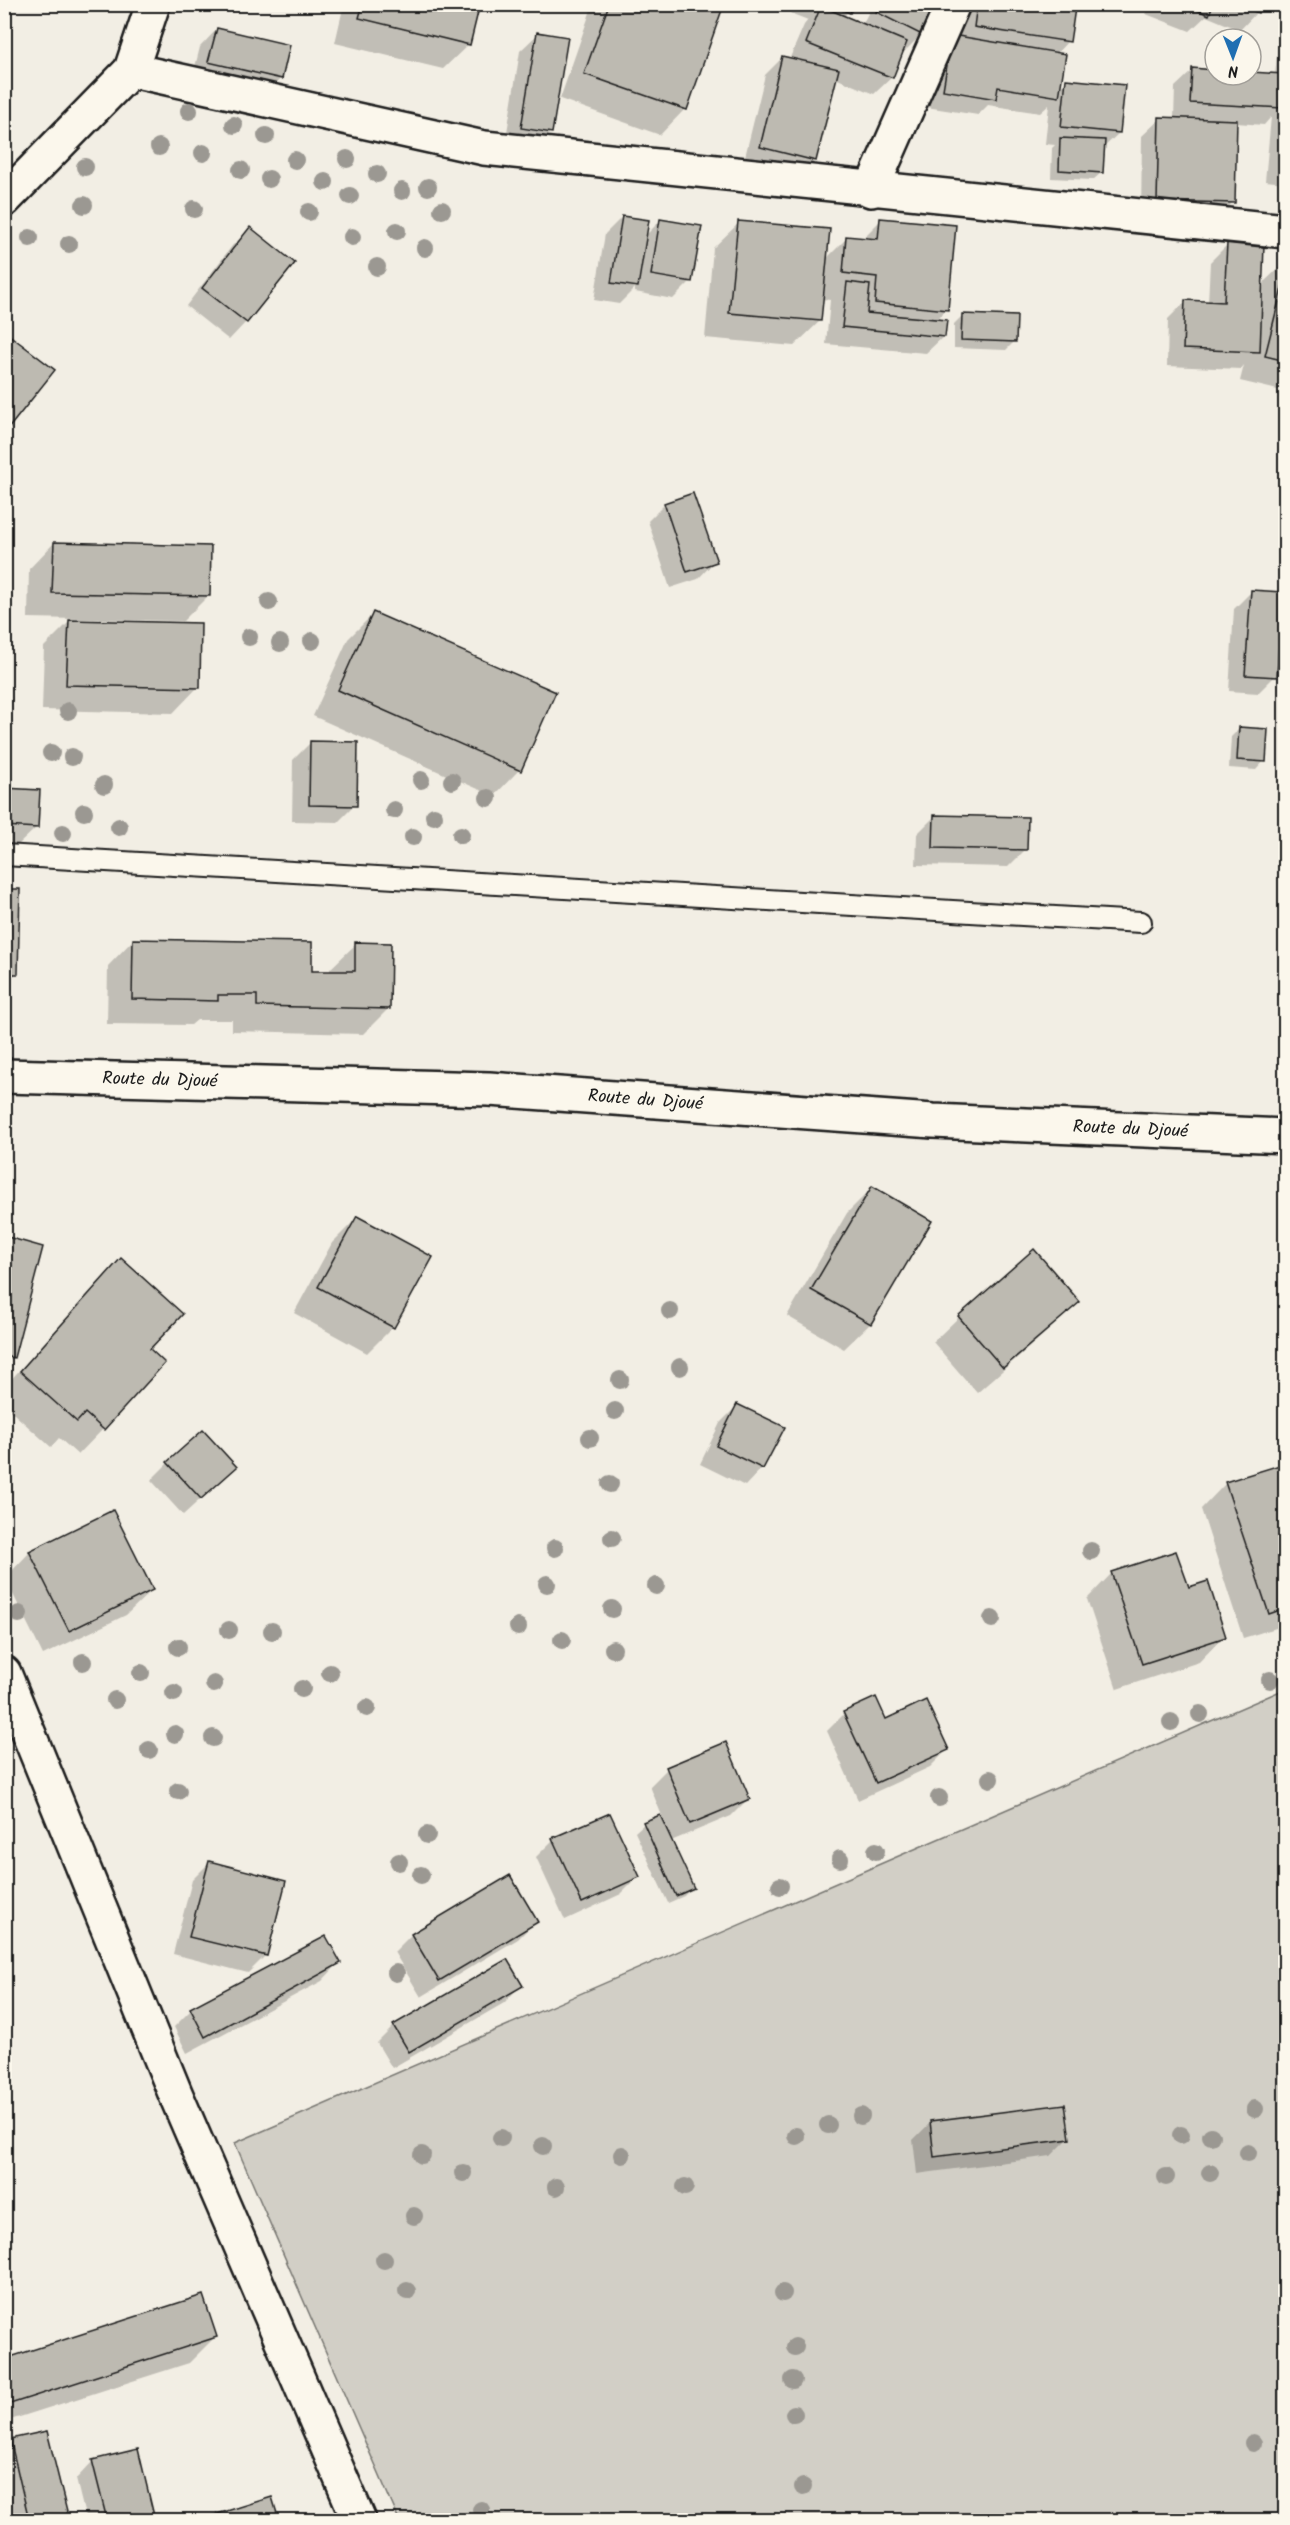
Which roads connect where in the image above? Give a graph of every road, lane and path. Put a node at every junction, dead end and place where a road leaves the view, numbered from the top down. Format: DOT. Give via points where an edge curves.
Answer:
graph roads {
  1 [pos="153,4"];
  2 [pos="952,4"];
  3 [pos="131,70"];
  4 [pos="871,190"];
  5 [pos="4,200"];
  6 [pos="1286,231"];
  7 [pos="4,855"];
  8 [pos="1141,922"];
  9 [pos="4,1076"];
  10 [pos="1286,1136"];
  11 [pos="4,1672"];
  12 [pos="359,2520"];
  1 -- 3 [label="street"];
  2 -- 4 [label="street"];
  3 -- 4 [label="street" via="484,148"];
  3 -- 5 [label="street"];
  4 -- 6 [label="street"];
  7 -- 8 [label="lane"];
  9 -- 10 [label="street, Route du Djoué" via="489,1089 933,1121"];
  11 -- 12 [label="street" via="175,2093"];
}
